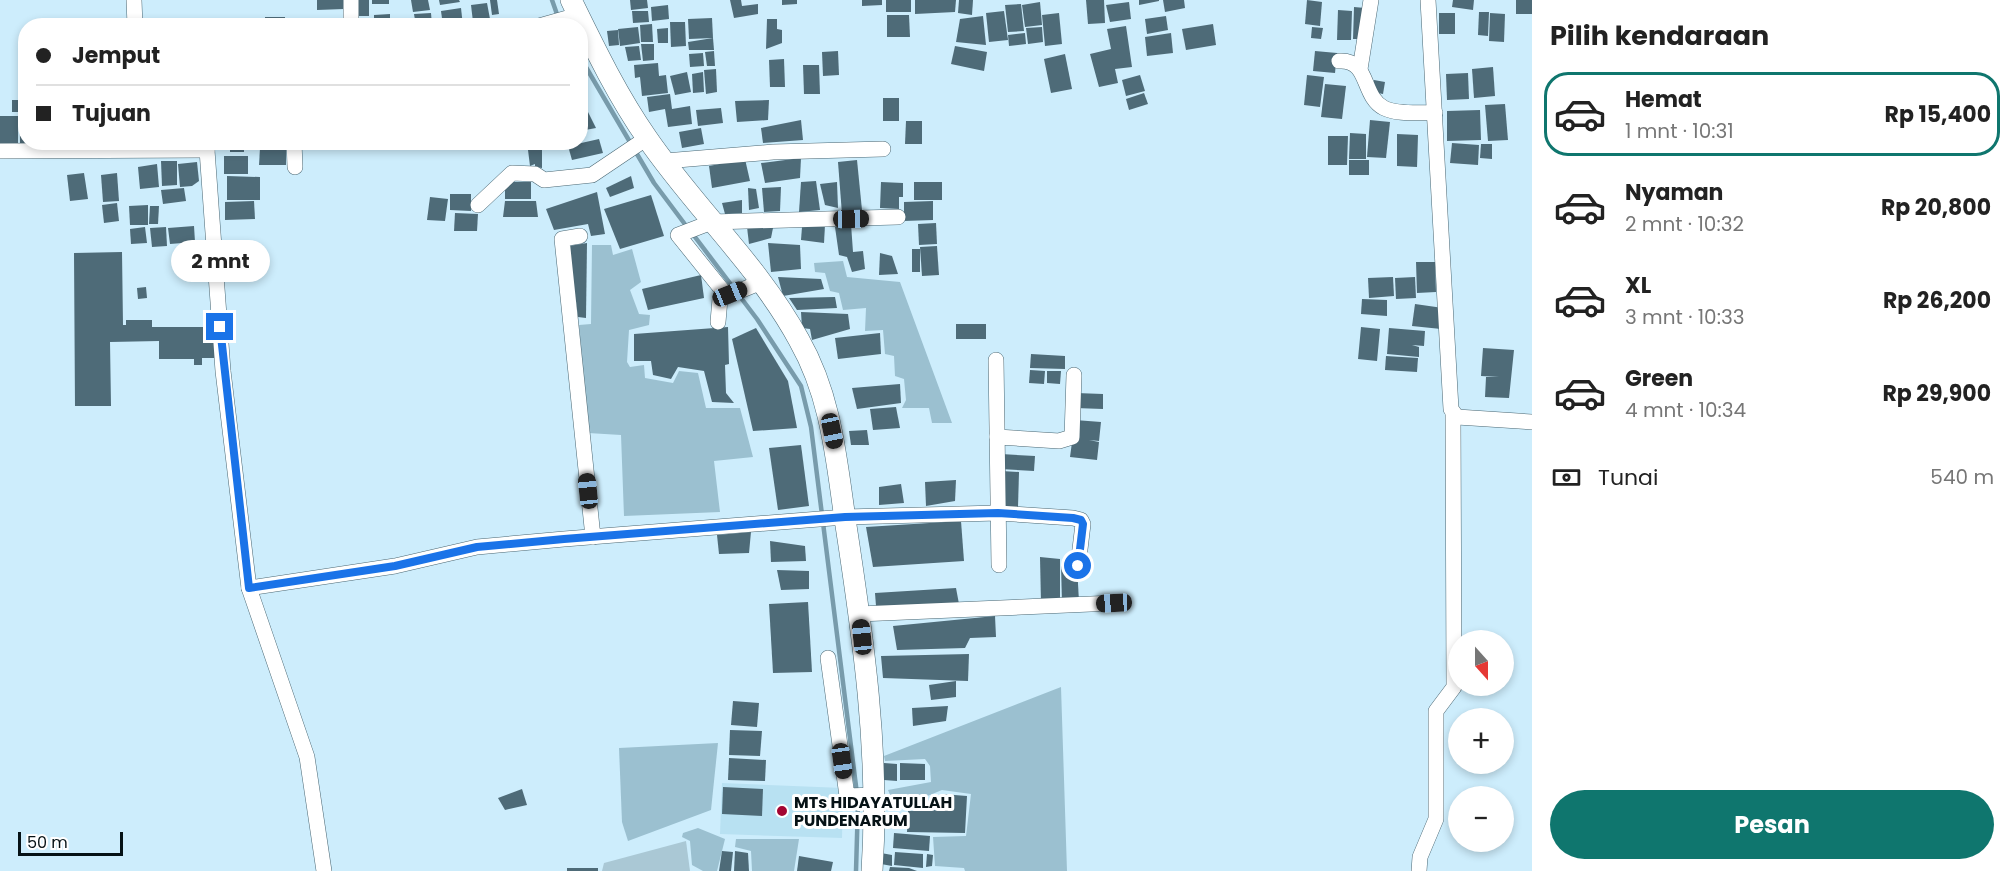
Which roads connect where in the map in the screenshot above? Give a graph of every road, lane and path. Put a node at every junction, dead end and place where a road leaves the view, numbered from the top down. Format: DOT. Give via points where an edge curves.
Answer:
graph roads {
  1 [pos="134,0"];
  2 [pos="351,0"];
  3 [pos="1371,0"];
  4 [pos="1428,0"];
  5 [pos="572,11"];
  6 [pos="135,18"];
  7 [pos="351,18"];
  8 [pos="557,18"];
  9 [pos="588,40"];
  10 [pos="1339,61"];
  11 [pos="1360,69"];
  12 [pos="1435,113"];
  13 [pos="643,141"];
  14 [pos="883,149"];
  15 [pos="42,150"];
  16 [pos="208,150"];
  17 [pos="294,150"];
  18 [pos="0,151"];
  19 [pos="665,161"];
  20 [pos="295,167"];
  21 [pos="478,205"];
  22 [pos="898,218"];
  23 [pos="697,228"];
  24 [pos="580,236"];
  25 [pos="740,290"];
  26 [pos="718,322"];
  27 [pos="996,360"];
  28 [pos="1074,375"];
  29 [pos="1453,414"];
  30 [pos="1532,422"];
  31 [pos="997,438"];
  32 [pos="998,513"];
  33 [pos="841,518"];
  34 [pos="593,537"];
  35 [pos="999,565"];
  36 [pos="1078,566"];
  37 [pos="249,588"];
  38 [pos="1114,603"];
  39 [pos="860,614"];
  40 [pos="828,658"];
  41 [pos="864,796"];
  42 [pos="324,871"];
  43 [pos="872,871"];
  44 [pos="1419,871"];
  1 -- 6 [label="street"];
  2 -- 7 [label="street"];
  3 -- 11 [label="street"];
  4 -- 12 [label="street"];
  5 -- 8 [label="street"];
  9 -- 13 [label="main road"];
  10 -- 11 [label="street" via="1350,60"];
  11 -- 12 [label="street" via="1374,99 1384,108"];
  12 -- 29 [label="street"];
  13 -- 19 [label="main road"];
  13 -- 21 [label="street" via="592,175 544,180 535,174 512,173"];
  14 -- 19 [label="street" via="773,152"];
  15 -- 18 [label="street"];
  16 -- 37 [label="street" via="223,371"];
  17 -- 20 [label="street"];
  19 -- 23 [label="main road"];
  22 -- 23 [label="street"];
  23 -- 25 [label="main road"];
  23 -- 25 [label="street" via="678,235"];
  24 -- 34 [label="street" via="562,239"];
  25 -- 26 [label="street" via="720,299"];
  25 -- 33 [label="main road" via="789,321 819,380 836,447"];
  27 -- 31 [label="street"];
  28 -- 31 [label="street" via="1072,437 1059,441"];
  29 -- 30 [label="street"];
  29 -- 44 [label="street" via="1454,687 1436,711 1436,819 1420,857"];
  31 -- 32 [label="street"];
  32 -- 33 [label="street"];
  32 -- 35 [label="street"];
  32 -- 36 [label="street" via="1081,520"];
  33 -- 34 [label="street"];
  33 -- 39 [label="main road"];
  34 -- 37 [label="street" via="477,547 395,566"];
  37 -- 42 [label="street" via="307,757"];
  38 -- 39 [label="street"];
  39 -- 41 [label="main road" via="873,751"];
  40 -- 41 [label="street" via="847,796"];
  41 -- 43 [label="main road"];
}
